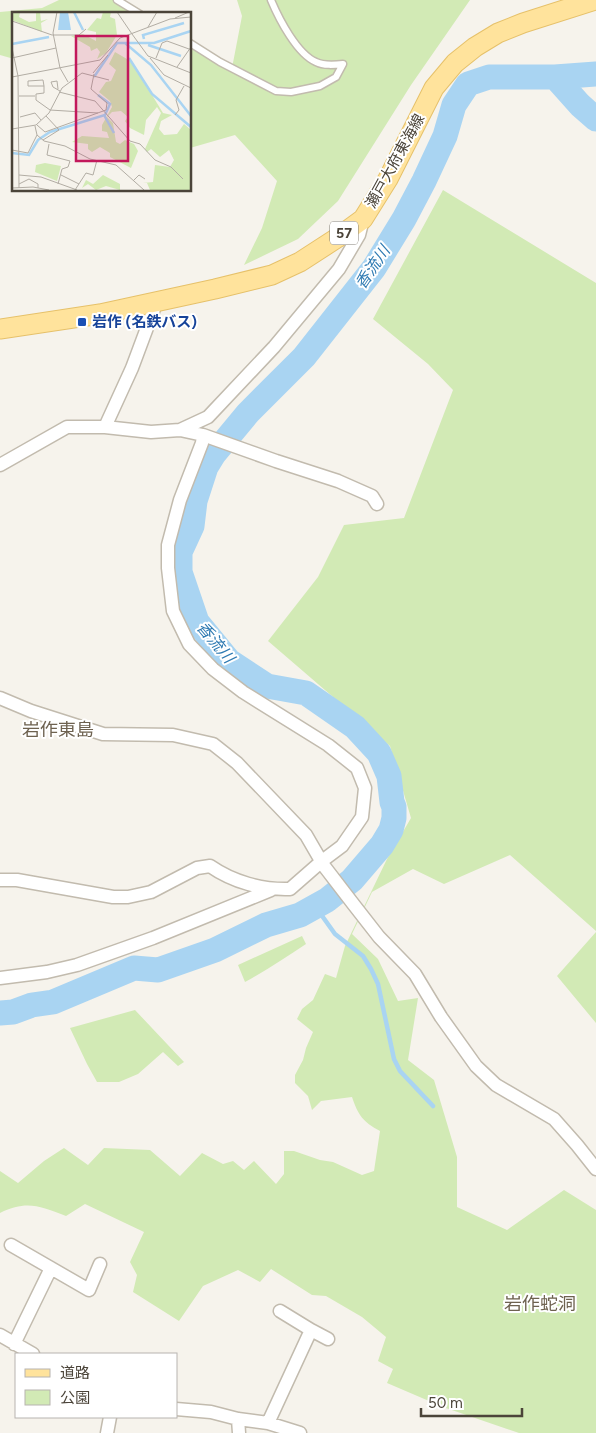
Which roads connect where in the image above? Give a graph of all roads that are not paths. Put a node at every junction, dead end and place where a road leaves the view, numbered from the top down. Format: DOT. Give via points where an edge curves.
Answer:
graph roads {
  1 [pos="117,0"];
  2 [pos="271,0"];
  3 [pos="595,0"];
  4 [pos="137,12"];
  5 [pos="191,44"];
  6 [pos="364,219"];
  7 [pos="157,301"];
  8 [pos="0,329"];
  9 [pos="105,427"];
  10 [pos="180,430"];
  11 [pos="205,436"];
  12 [pos="0,465"];
  13 [pos="377,504"];
  14 [pos="0,698"];
  15 [pos="323,864"];
  16 [pos="0,880"];
  17 [pos="271,890"];
  18 [pos="0,978"];
  19 [pos="596,1169"];
  20 [pos="12,1245"];
  21 [pos="100,1264"];
  22 [pos="51,1268"];
  23 [pos="280,1311"];
  24 [pos="311,1330"];
  25 [pos="0,1335"];
  26 [pos="328,1339"];
  27 [pos="14,1344"];
  28 [pos="31,1353"];
  29 [pos="178,1409"];
  30 [pos="110,1418"];
  31 [pos="238,1419"];
  32 [pos="268,1423"];
  33 [pos="107,1433"];
  34 [pos="239,1433"];
  35 [pos="300,1433"];
  1 -- 4 [label="lane"];
  2 -- 5 [label="lane" via="287,32 309,59 318,63 342,64 336,77 320,86 291,92 276,91"];
  3 -- 6 [label="main road, 瀬戸大府東海線 / 57" via="498,33 455,63 434,88"];
  6 -- 7 [label="main road, 瀬戸大府東海線 / 57" via="300,262 272,275"];
  6 -- 10 [label="street" via="359,235 339,269 274,347 208,417"];
  7 -- 8 [label="main road, 瀬戸大府東海線 / 57" via="100,314"];
  7 -- 9 [label="street"];
  9 -- 10 [label="street" via="151,432"];
  9 -- 12 [label="street" via="68,428"];
  10 -- 11 [label="street"];
  11 -- 13 [label="street" via="338,481 372,496"];
  11 -- 15 [label="street" via="180,500 168,545 173,611 189,644 213,669 243,692 328,745 357,768 365,788 362,817 342,846"];
  14 -- 15 [label="street" via="103,734 173,734 213,744 237,763 306,835"];
  15 -- 17 [label="street" via="290,889"];
  15 -- 19 [label="street" via="379,937 415,974 476,1066 496,1085 554,1119"];
  16 -- 17 [label="street" via="128,897 151,892 197,868 210,866 239,881"];
  17 -- 18 [label="street" via="77,965"];
  20 -- 22 [label="street"];
  21 -- 22 [label="street" via="89,1290"];
  22 -- 27 [label="street"];
  23 -- 24 [label="street"];
  24 -- 26 [label="street"];
  24 -- 32 [label="street"];
  25 -- 27 [label="street"];
  27 -- 28 [label="street"];
  29 -- 31 [label="street" via="211,1412"];
  30 -- 33 [label="street"];
  31 -- 32 [label="street"];
  31 -- 34 [label="street"];
  32 -- 35 [label="street"];
}
